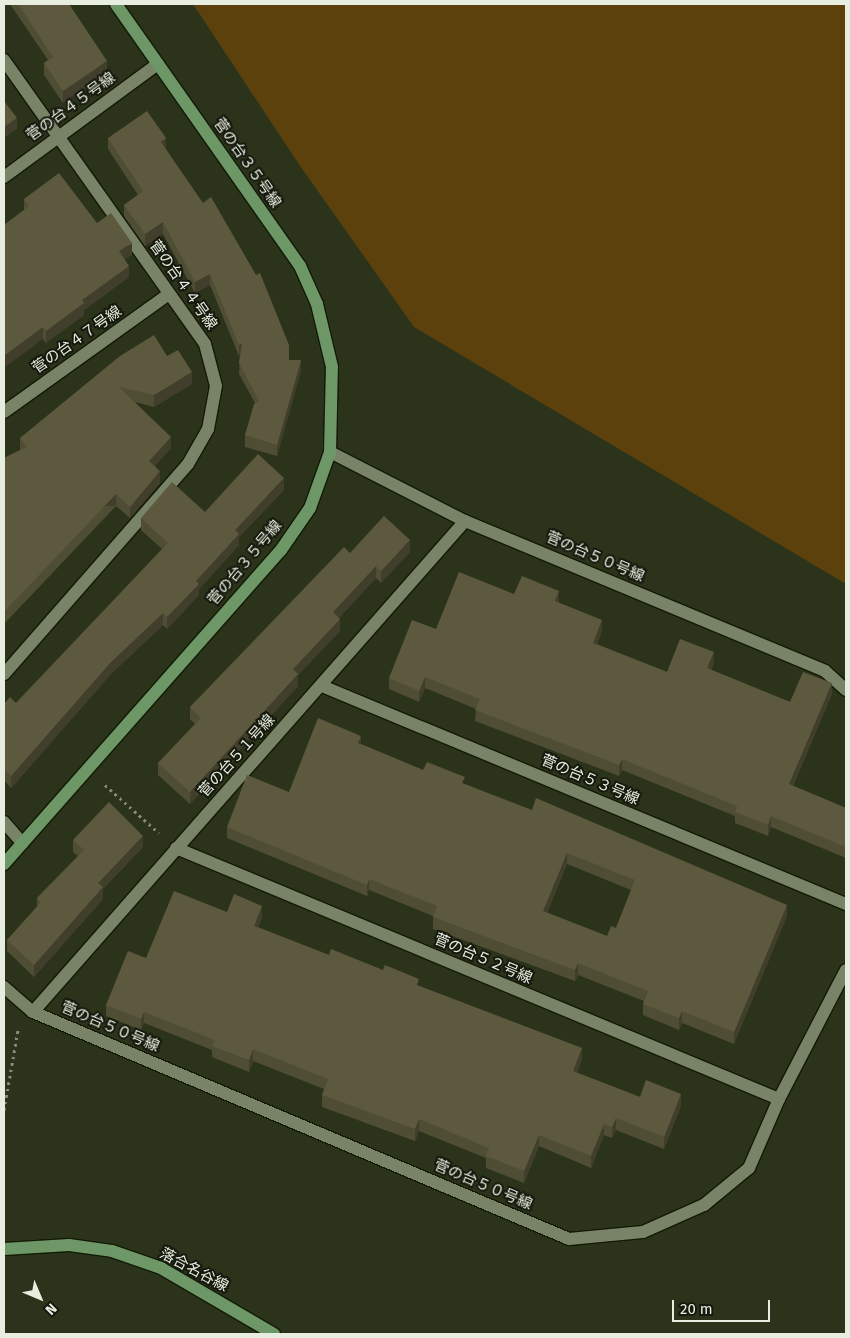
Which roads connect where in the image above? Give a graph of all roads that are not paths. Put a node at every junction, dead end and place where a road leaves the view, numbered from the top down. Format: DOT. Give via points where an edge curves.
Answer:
graph roads {
  1 [pos="116,4"];
  2 [pos="4,60"];
  3 [pos="158,64"];
  4 [pos="58,137"];
  5 [pos="4,176"];
  6 [pos="169,294"];
  7 [pos="4,412"];
  8 [pos="330,452"];
  9 [pos="465,521"];
  10 [pos="4,674"];
  11 [pos="322,686"];
  12 [pos="846,690"];
  13 [pos="4,822"];
  14 [pos="22,842"];
  15 [pos="176,848"];
  16 [pos="4,864"];
  17 [pos="846,904"];
  18 [pos="846,970"];
  19 [pos="4,987"];
  20 [pos="32,1012"];
  21 [pos="778,1099"];
  22 [pos="4,1249"];
  23 [pos="274,1334"];
  1 -- 3 [label="street, 菅の台３５号線"];
  2 -- 4 [label="street, 菅の台４４号線"];
  3 -- 4 [label="street, 菅の台４５号線"];
  3 -- 8 [label="street, 菅の台３５号線" via="300,266 310,288 332,367"];
  4 -- 5 [label="street, 菅の台４５号線"];
  4 -- 6 [label="street, 菅の台４４号線"];
  6 -- 7 [label="street, 菅の台４７号線"];
  6 -- 10 [label="street, 菅の台４４号線" via="205,344 216,386 208,429 188,464"];
  8 -- 9 [label="street, 菅の台５０号線"];
  8 -- 14 [label="street, 菅の台３５号線" via="310,508 281,550"];
  9 -- 11 [label="street, 菅の台５１号線"];
  9 -- 12 [label="street, 菅の台５０号線" via="825,671"];
  11 -- 15 [label="street, 菅の台５１号線"];
  11 -- 17 [label="street, 菅の台５３号線"];
  13 -- 14 [label="street"];
  14 -- 16 [label="street, 菅の台３５号線"];
  15 -- 20 [label="street, 菅の台５１号線"];
  15 -- 21 [label="street, 菅の台５２号線"];
  18 -- 21 [label="street, 菅の台５０号線"];
  19 -- 20 [label="street, 菅の台５０号線"];
  20 -- 21 [label="street, 菅の台５０号線" via="569,1239 643,1232 704,1205 749,1168"];
  22 -- 23 [label="street, 落合名谷線" via="69,1245 112,1251 161,1268"];
}
